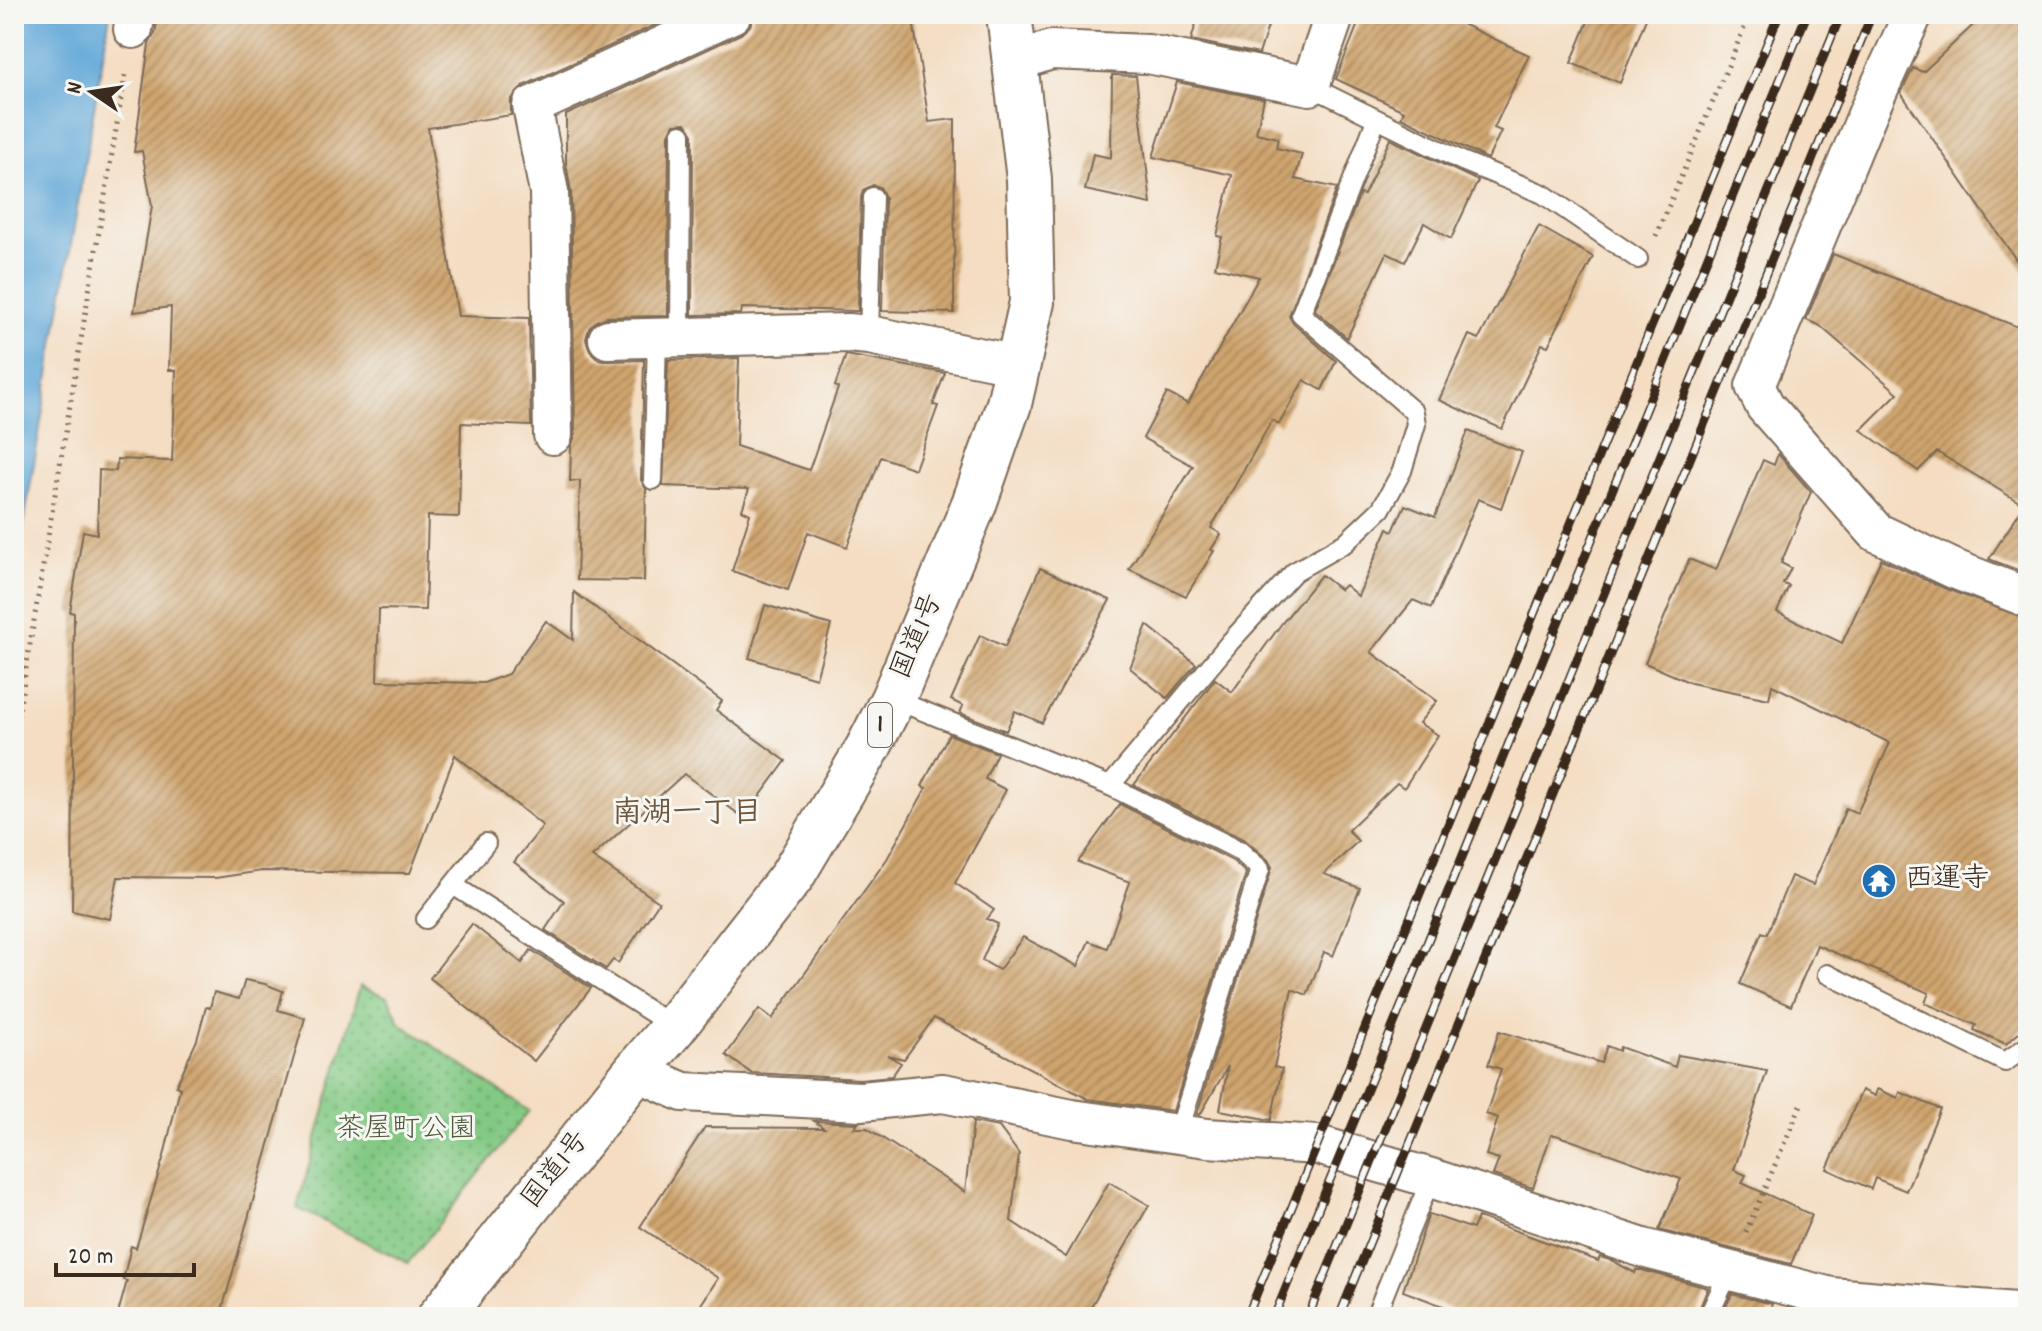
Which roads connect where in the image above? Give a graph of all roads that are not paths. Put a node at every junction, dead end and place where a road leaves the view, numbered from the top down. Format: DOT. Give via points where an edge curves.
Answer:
graph roads {
  1 [pos="732,14"];
  2 [pos="1009,14"];
  3 [pos="1335,14"];
  4 [pos="1913,14"];
  5 [pos="1014,62"];
  6 [pos="1310,86"];
  7 [pos="1376,120"];
  8 [pos="681,134"];
  9 [pos="873,197"];
  10 [pos="1638,259"];
  11 [pos="869,335"];
  12 [pos="608,339"];
  13 [pos="669,339"];
  14 [pos="1018,365"];
  15 [pos="553,435"];
  16 [pos="653,480"];
  17 [pos="2028,598"];
  18 [pos="893,699"];
  19 [pos="1110,786"];
  20 [pos="486,843"];
  21 [pos="453,885"];
  22 [pos="426,919"];
  23 [pos="1827,974"];
  24 [pos="674,1027"];
  25 [pos="2028,1046"];
  26 [pos="636,1071"];
  27 [pos="1178,1134"];
  28 [pos="1431,1178"];
  29 [pos="1730,1270"];
  30 [pos="2028,1313"];
  31 [pos="440,1317"];
  32 [pos="1375,1317"];
  33 [pos="1708,1317"];
  1 -- 15 [label="street" via="532,106 549,192"];
  2 -- 5 [label="highway, 国道1号 / 1"];
  3 -- 6 [label="street"];
  4 -- 17 [label="street" via="1755,386 1765,406 1876,532"];
  5 -- 6 [label="street" via="1051,50 1148,54"];
  5 -- 14 [label="highway, 国道1号 / 1" via="1029,179 1032,302"];
  6 -- 7 [label="lane"];
  7 -- 10 [label="lane" via="1543,194"];
  7 -- 19 [label="lane" via="1301,314 1414,412 1416,424 1402,471 1381,509 1354,535 1294,572"];
  8 -- 13 [label="lane"];
  9 -- 11 [label="lane"];
  11 -- 13 [label="street"];
  11 -- 14 [label="street"];
  12 -- 13 [label="street"];
  13 -- 16 [label="lane"];
  14 -- 18 [label="highway, 国道1号 / 1" via="974,504"];
  18 -- 19 [label="lane"];
  18 -- 24 [label="highway, 国道1号 / 1" via="792,876"];
  19 -- 27 [label="lane" via="1240,851 1260,869"];
  20 -- 21 [label="lane"];
  21 -- 22 [label="lane"];
  21 -- 24 [label="lane"];
  23 -- 25 [label="lane" via="2005,1062"];
  24 -- 26 [label="highway, 国道1号 / 1"];
  26 -- 27 [label="street" via="683,1092 861,1101 943,1093"];
  26 -- 31 [label="highway, 国道1号 / 1"];
  27 -- 28 [label="street" via="1318,1145"];
  28 -- 29 [label="street" via="1643,1248"];
  28 -- 32 [label="lane"];
  29 -- 30 [label="street" via="1831,1297"];
  29 -- 33 [label="lane"];
}
